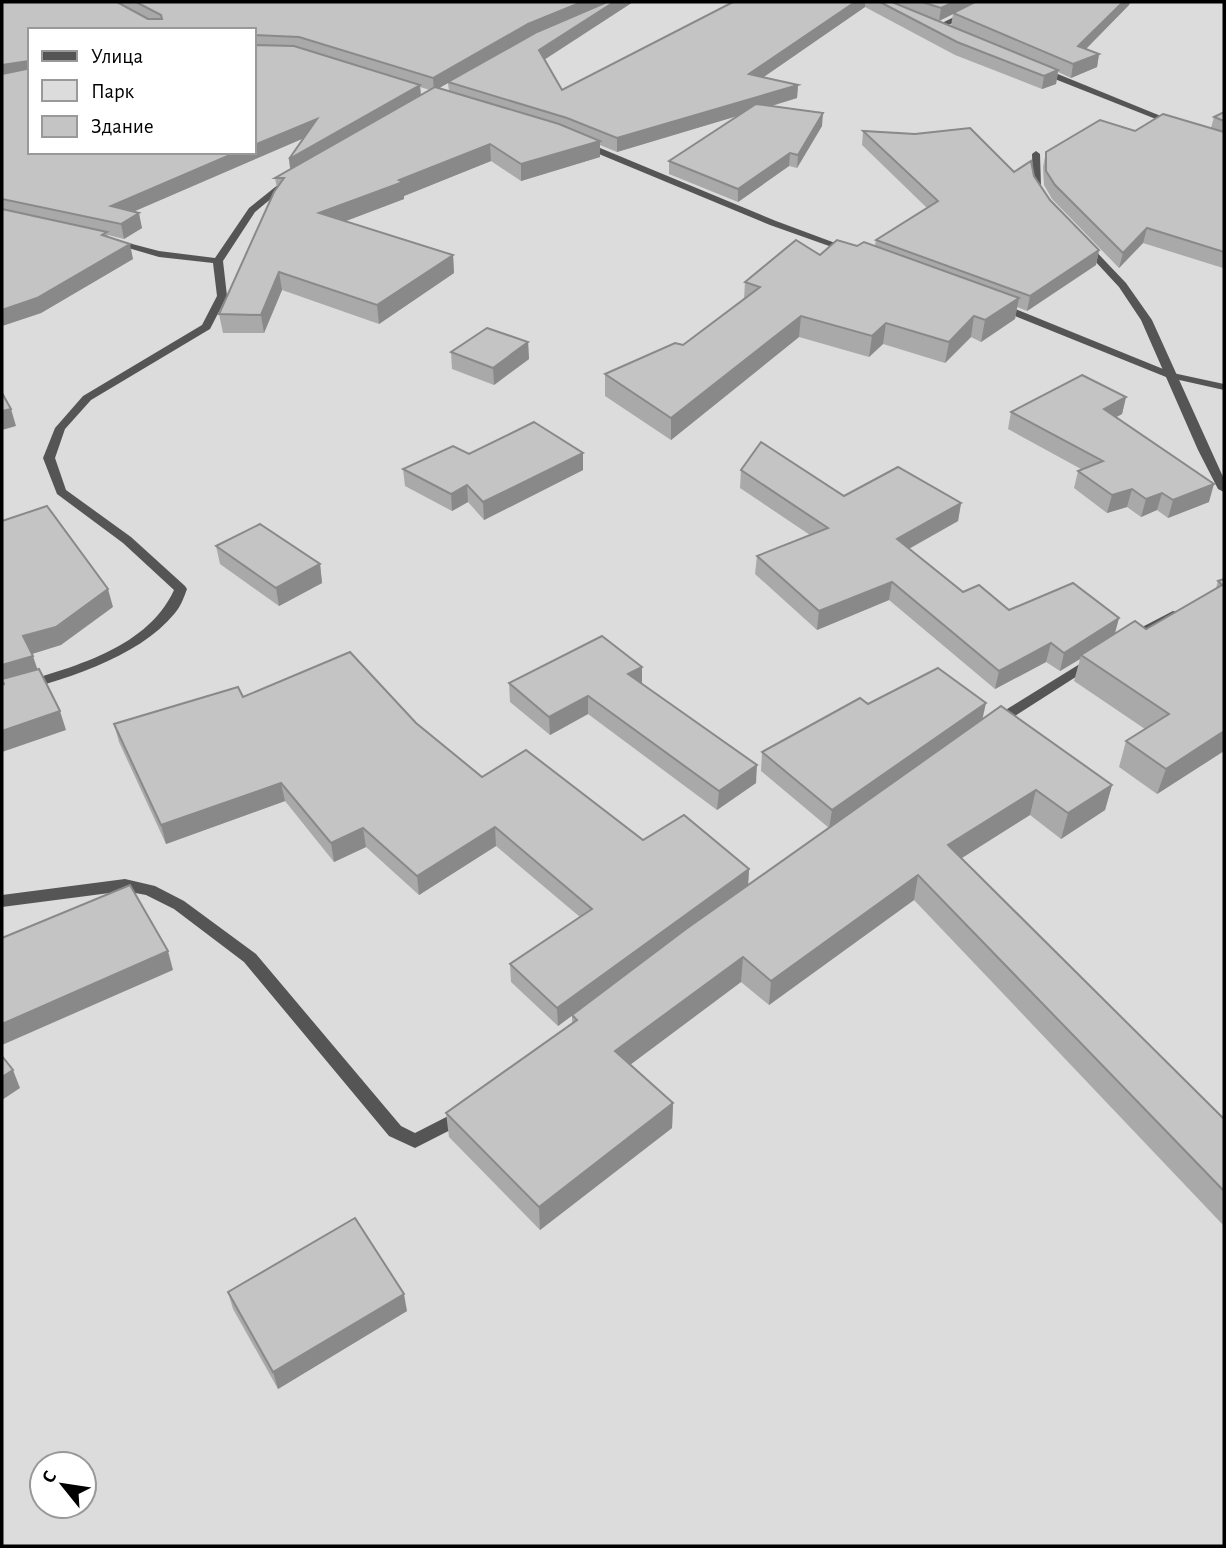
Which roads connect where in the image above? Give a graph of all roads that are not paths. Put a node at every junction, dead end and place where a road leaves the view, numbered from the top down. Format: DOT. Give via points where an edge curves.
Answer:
graph roads {
  1 [pos="989,2"];
  2 [pos="950,32"];
  3 [pos="1031,66"];
  4 [pos="1189,129"];
  5 [pos="575,141"];
  6 [pos="1036,154"];
  7 [pos="299,173"];
  8 [pos="1052,209"];
  9 [pos="1079,238"];
  10 [pos="107,240"];
  11 [pos="859,254"];
  12 [pos="218,261"];
  13 [pos="988,302"];
  14 [pos="1170,375"];
  15 [pos="1224,387"];
  16 [pos="1224,489"];
  17 [pos="1188,609"];
  18 [pos="2,692"];
  19 [pos="980,732"];
  20 [pos="2,901"];
  21 [pos="470,1110"];
  1 -- 2 [label="street" via="934,25"];
  3 -- 4 [label="street"];
  5 -- 11 [label="street"];
  6 -- 8 [label="street" via="1037,186"];
  7 -- 12 [label="street" via="252,210"];
  9 -- 14 [label="street" via="1122,284 1152,331"];
  10 -- 12 [label="street" via="159,254"];
  12 -- 18 [label="street" via="222,296 206,327 87,398 60,428 49,458 61,492 162,569 181,589 178,602 155,625 105,660"];
  13 -- 14 [label="street"];
  14 -- 15 [label="street"];
  14 -- 16 [label="street"];
  17 -- 19 [label="street" via="1139,630"];
  20 -- 21 [label="street" via="125,885 150,890 179,905 250,958 395,1130 415,1141"];
}
